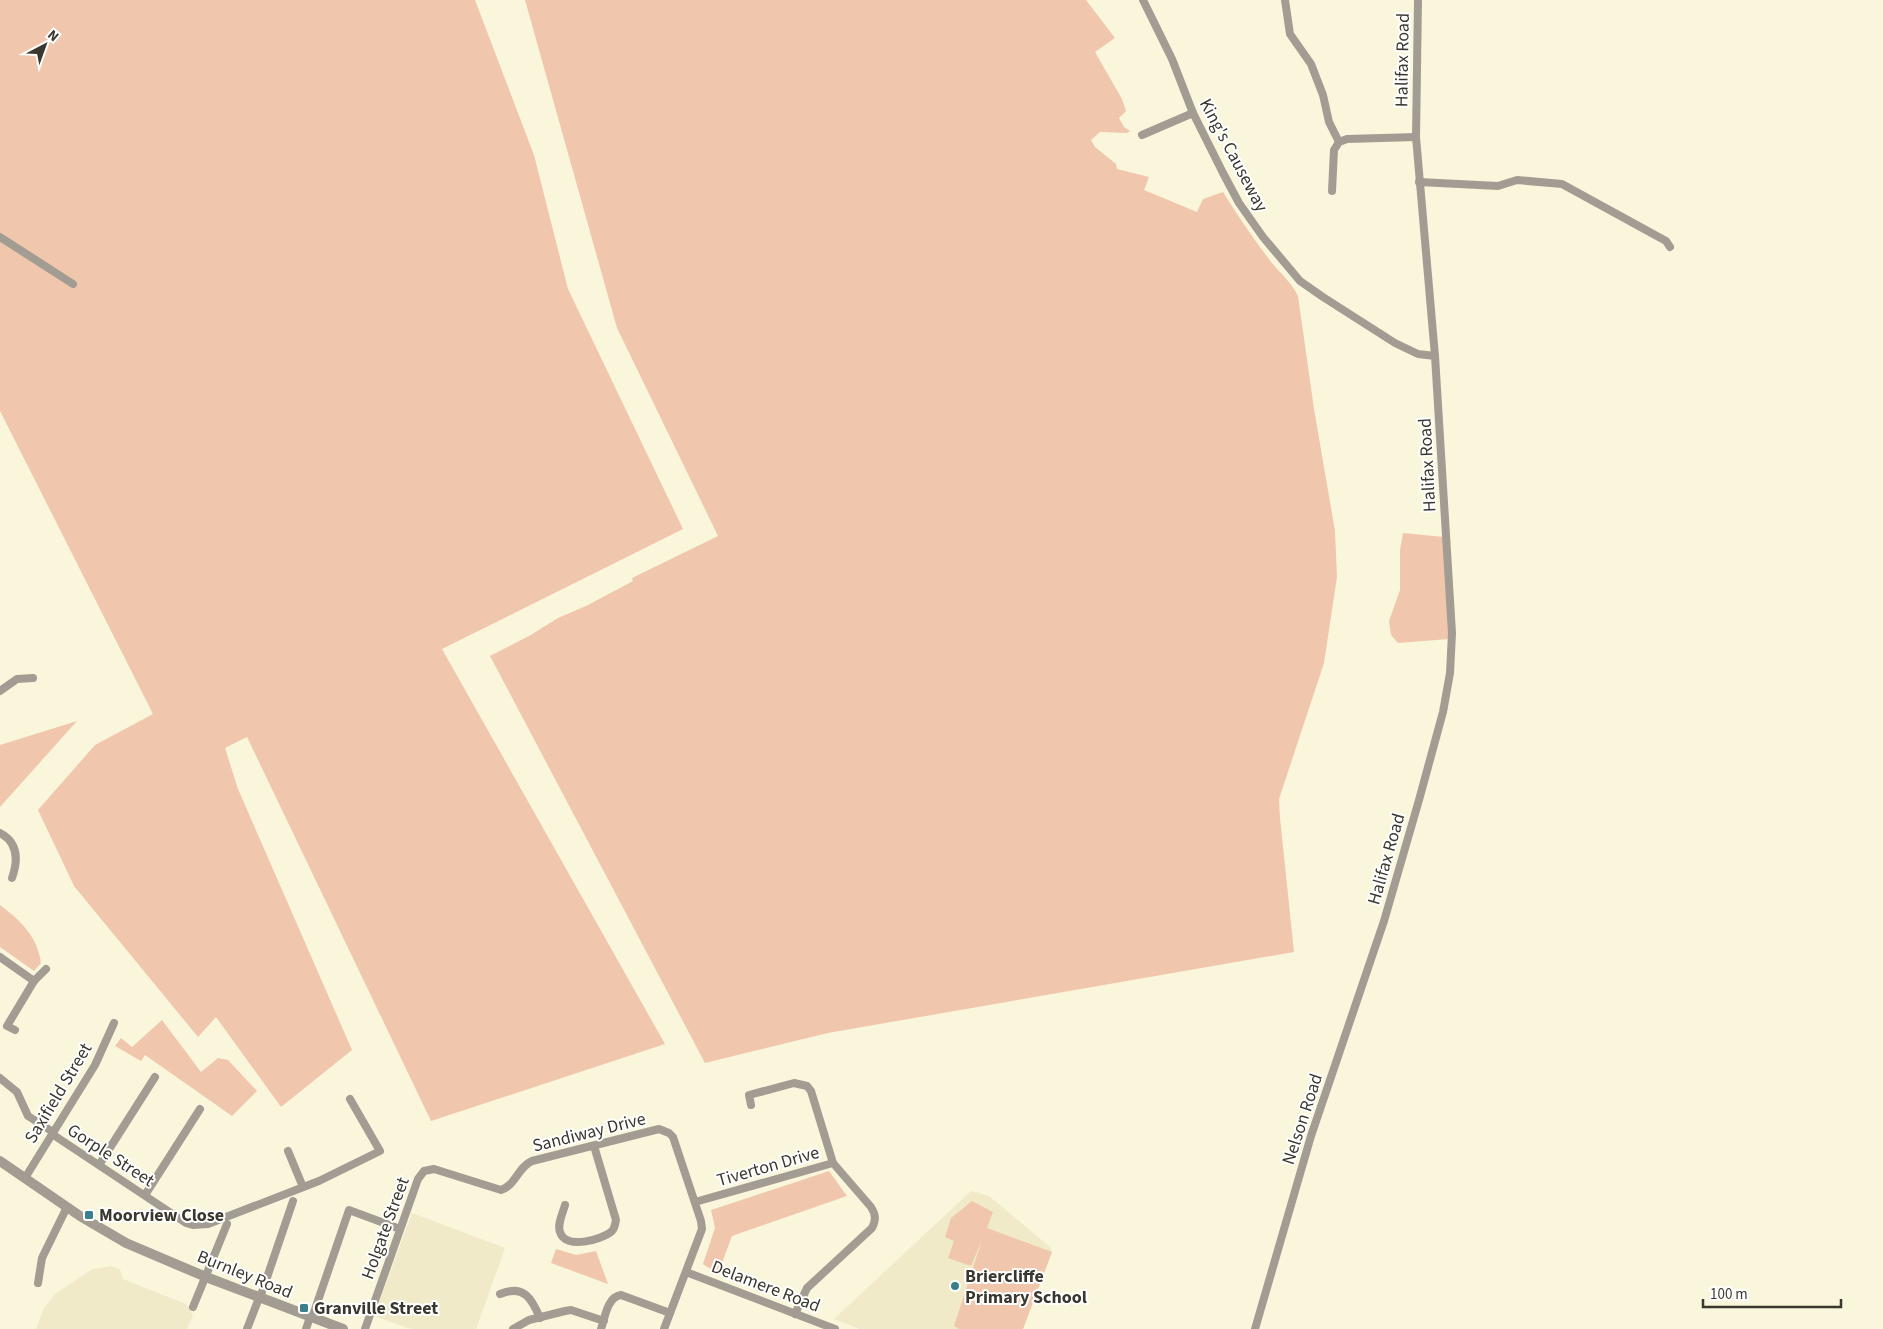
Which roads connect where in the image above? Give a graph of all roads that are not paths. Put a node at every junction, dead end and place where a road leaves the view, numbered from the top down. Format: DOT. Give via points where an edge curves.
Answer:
graph roads {
  1 [pos="1143,0"];
  2 [pos="1285,0"];
  3 [pos="1418,0"];
  4 [pos="1193,113"];
  5 [pos="1142,135"];
  6 [pos="1416,137"];
  7 [pos="1339,142"];
  8 [pos="1418,182"];
  9 [pos="1332,191"];
  10 [pos="0,237"];
  11 [pos="1670,247"];
  12 [pos="74,284"];
  13 [pos="1435,356"];
  14 [pos="33,678"];
  15 [pos="0,691"];
  16 [pos="0,834"];
  17 [pos="12,878"];
  18 [pos="1384,921"];
  19 [pos="0,958"];
  20 [pos="46,969"];
  21 [pos="34,981"];
  22 [pos="114,1022"];
  23 [pos="4,1024"];
  24 [pos="15,1030"];
  25 [pos="11,1074"];
  26 [pos="155,1077"];
  27 [pos="3,1080"];
  28 [pos="350,1099"];
  29 [pos="751,1105"];
  30 [pos="200,1109"];
  31 [pos="52,1133"];
  32 [pos="594,1146"];
  33 [pos="288,1151"];
  34 [pos="0,1161"];
  35 [pos="833,1163"];
  36 [pos="99,1165"];
  37 [pos="428,1170"];
  38 [pos="25,1178"];
  39 [pos="303,1187"];
  40 [pos="144,1195"];
  41 [pos="293,1200"];
  42 [pos="694,1202"];
  43 [pos="565,1205"];
  44 [pos="67,1207"];
  45 [pos="227,1224"];
  46 [pos="400,1229"];
  47 [pos="686,1272"];
  48 [pos="206,1277"];
  49 [pos="38,1283"];
  50 [pos="503,1290"];
  51 [pos="259,1298"];
  52 [pos="193,1307"];
  53 [pos="670,1313"];
  54 [pos="795,1314"];
  55 [pos="311,1318"];
  56 [pos="540,1318"];
  57 [pos="602,1325"];
  58 [pos="247,1329"];
  59 [pos="306,1329"];
  60 [pos="343,1329"];
  61 [pos="365,1329"];
  62 [pos="513,1329"];
  63 [pos="664,1329"];
  64 [pos="835,1329"];
  65 [pos="1255,1329"];
  1 -- 4 [label="street, King's Causeway" via="1172,59"];
  2 -- 7 [label="street" via="1290,34 1311,64 1329,122"];
  3 -- 6 [label="street, Halifax Road"];
  4 -- 5 [label="street"];
  4 -- 13 [label="street, King's Causeway" via="1239,203 1300,281 1395,343 1418,354"];
  6 -- 7 [label="street"];
  6 -- 8 [label="street, Halifax Road"];
  7 -- 9 [label="street" via="1334,150"];
  8 -- 11 [label="street" via="1498,186 1517,180 1562,184 1666,241"];
  8 -- 13 [label="street, Halifax Road"];
  10 -- 12 [label="street"];
  13 -- 18 [label="street, Halifax Road" via="1452,633 1450,673 1443,712"];
  14 -- 15 [label="street" via="17,679"];
  16 -- 17 [label="street" via="12,843 16,854"];
  18 -- 65 [label="street, Nelson Road" via="1311,1136"];
  19 -- 21 [label="street"];
  20 -- 21 [label="street"];
  21 -- 23 [label="street"];
  22 -- 31 [label="street, Saxifield Street" via="95,1065"];
  23 -- 24 [label="street"];
  25 -- 27 [label="street"];
  26 -- 36 [label="street"];
  27 -- 31 [label="street, Gorple Street" via="17,1092 28,1116"];
  28 -- 39 [label="street" via="380,1151"];
  29 -- 35 [label="street" via="748,1092 794,1083 807,1086"];
  30 -- 40 [label="street"];
  31 -- 36 [label="street, Gorple Street"];
  31 -- 38 [label="street, Saxifield Street"];
  32 -- 37 [label="street, Sandiway Drive" via="526,1163 510,1186 501,1190 434,1169"];
  32 -- 42 [label="street, Sandiway Drive" via="659,1129 669,1133"];
  32 -- 43 [label="street" via="616,1220 614,1227 606,1234 572,1243 560,1233"];
  33 -- 39 [label="street"];
  34 -- 38 [label="street, Burnley Road"];
  35 -- 42 [label="street, Tiverton Drive"];
  35 -- 54 [label="street, Tiverton Drive" via="871,1207 875,1213 874,1224 807,1288"];
  36 -- 40 [label="street, Gorple Street"];
  37 -- 46 [label="street, Holgate Street" via="418,1179"];
  38 -- 44 [label="street, Burnley Road"];
  39 -- 40 [label="street, Gorple Street" via="208,1224 193,1225"];
  41 -- 51 [label="street"];
  42 -- 47 [label="street, Sandiway Drive" via="702,1229"];
  44 -- 48 [label="street, Burnley Road" via="126,1243"];
  44 -- 49 [label="street" via="42,1258"];
  45 -- 48 [label="street"];
  46 -- 55 [label="street" via="349,1210"];
  46 -- 61 [label="street, Holgate Street"];
  47 -- 53 [label="street, Sandiway Drive"];
  47 -- 54 [label="street, Delamere Road"];
  48 -- 51 [label="street, Burnley Road"];
  48 -- 52 [label="street"];
  50 -- 56 [label="street" via="524,1293 531,1299"];
  51 -- 55 [label="street, Burnley Road"];
  51 -- 58 [label="street"];
  53 -- 57 [label="street" via="621,1295 611,1301"];
  53 -- 63 [label="street, Sandiway Drive"];
  54 -- 64 [label="street, Delamere Road"];
  55 -- 59 [label="street"];
  55 -- 60 [label="street, Burnley Road"];
  56 -- 57 [label="street" via="571,1310"];
  56 -- 62 [label="street"];
}
